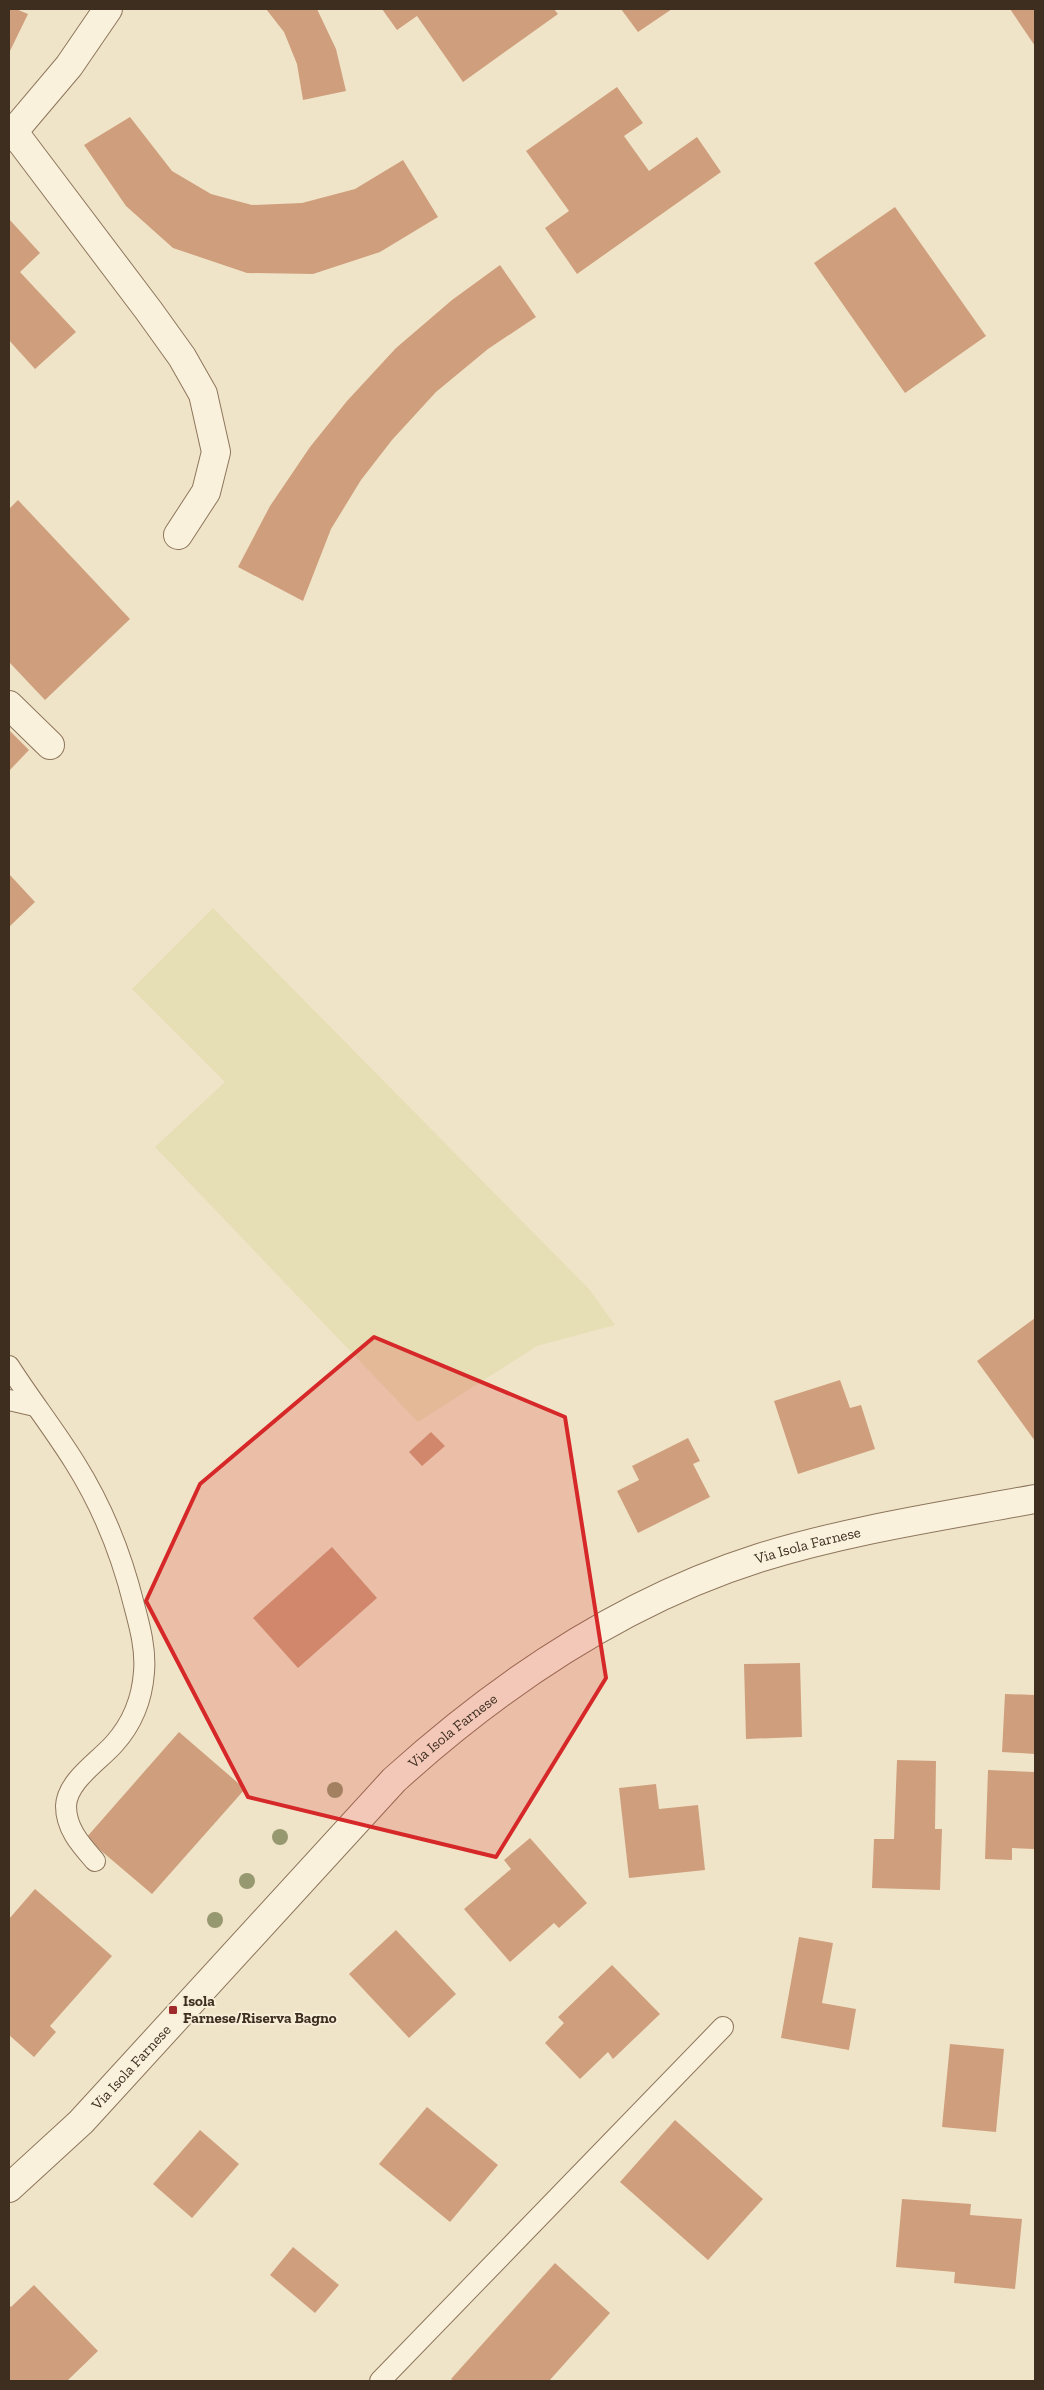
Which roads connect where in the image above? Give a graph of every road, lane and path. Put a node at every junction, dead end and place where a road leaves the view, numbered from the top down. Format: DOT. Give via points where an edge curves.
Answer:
graph roads {
  1 [pos="108,9"];
  2 [pos="10,133"];
  3 [pos="178,535"];
  4 [pos="9,705"];
  5 [pos="50,745"];
  6 [pos="9,1366"];
  7 [pos="9,1400"];
  8 [pos="35,1406"];
  9 [pos="1035,1499"];
  10 [pos="95,1862"];
  11 [pos="723,2027"];
  12 [pos="9,2188"];
  13 [pos="380,2381"];
  1 -- 2 [label="street" via="69,66"];
  2 -- 3 [label="street" via="150,311 203,394 216,452 206,492"];
  4 -- 5 [label="street"];
  6 -- 8 [label="lane"];
  7 -- 8 [label="lane"];
  8 -- 10 [label="lane" via="67,1449 95,1499 129,1585 143,1648 144,1672 136,1710 115,1744 74,1786 66,1804 71,1830"];
  9 -- 12 [label="street, Via Isola Farnese" via="888,1526 750,1561 665,1595 600,1629 531,1673 464,1721 394,1780 81,2122"];
  11 -- 13 [label="lane"];
}
